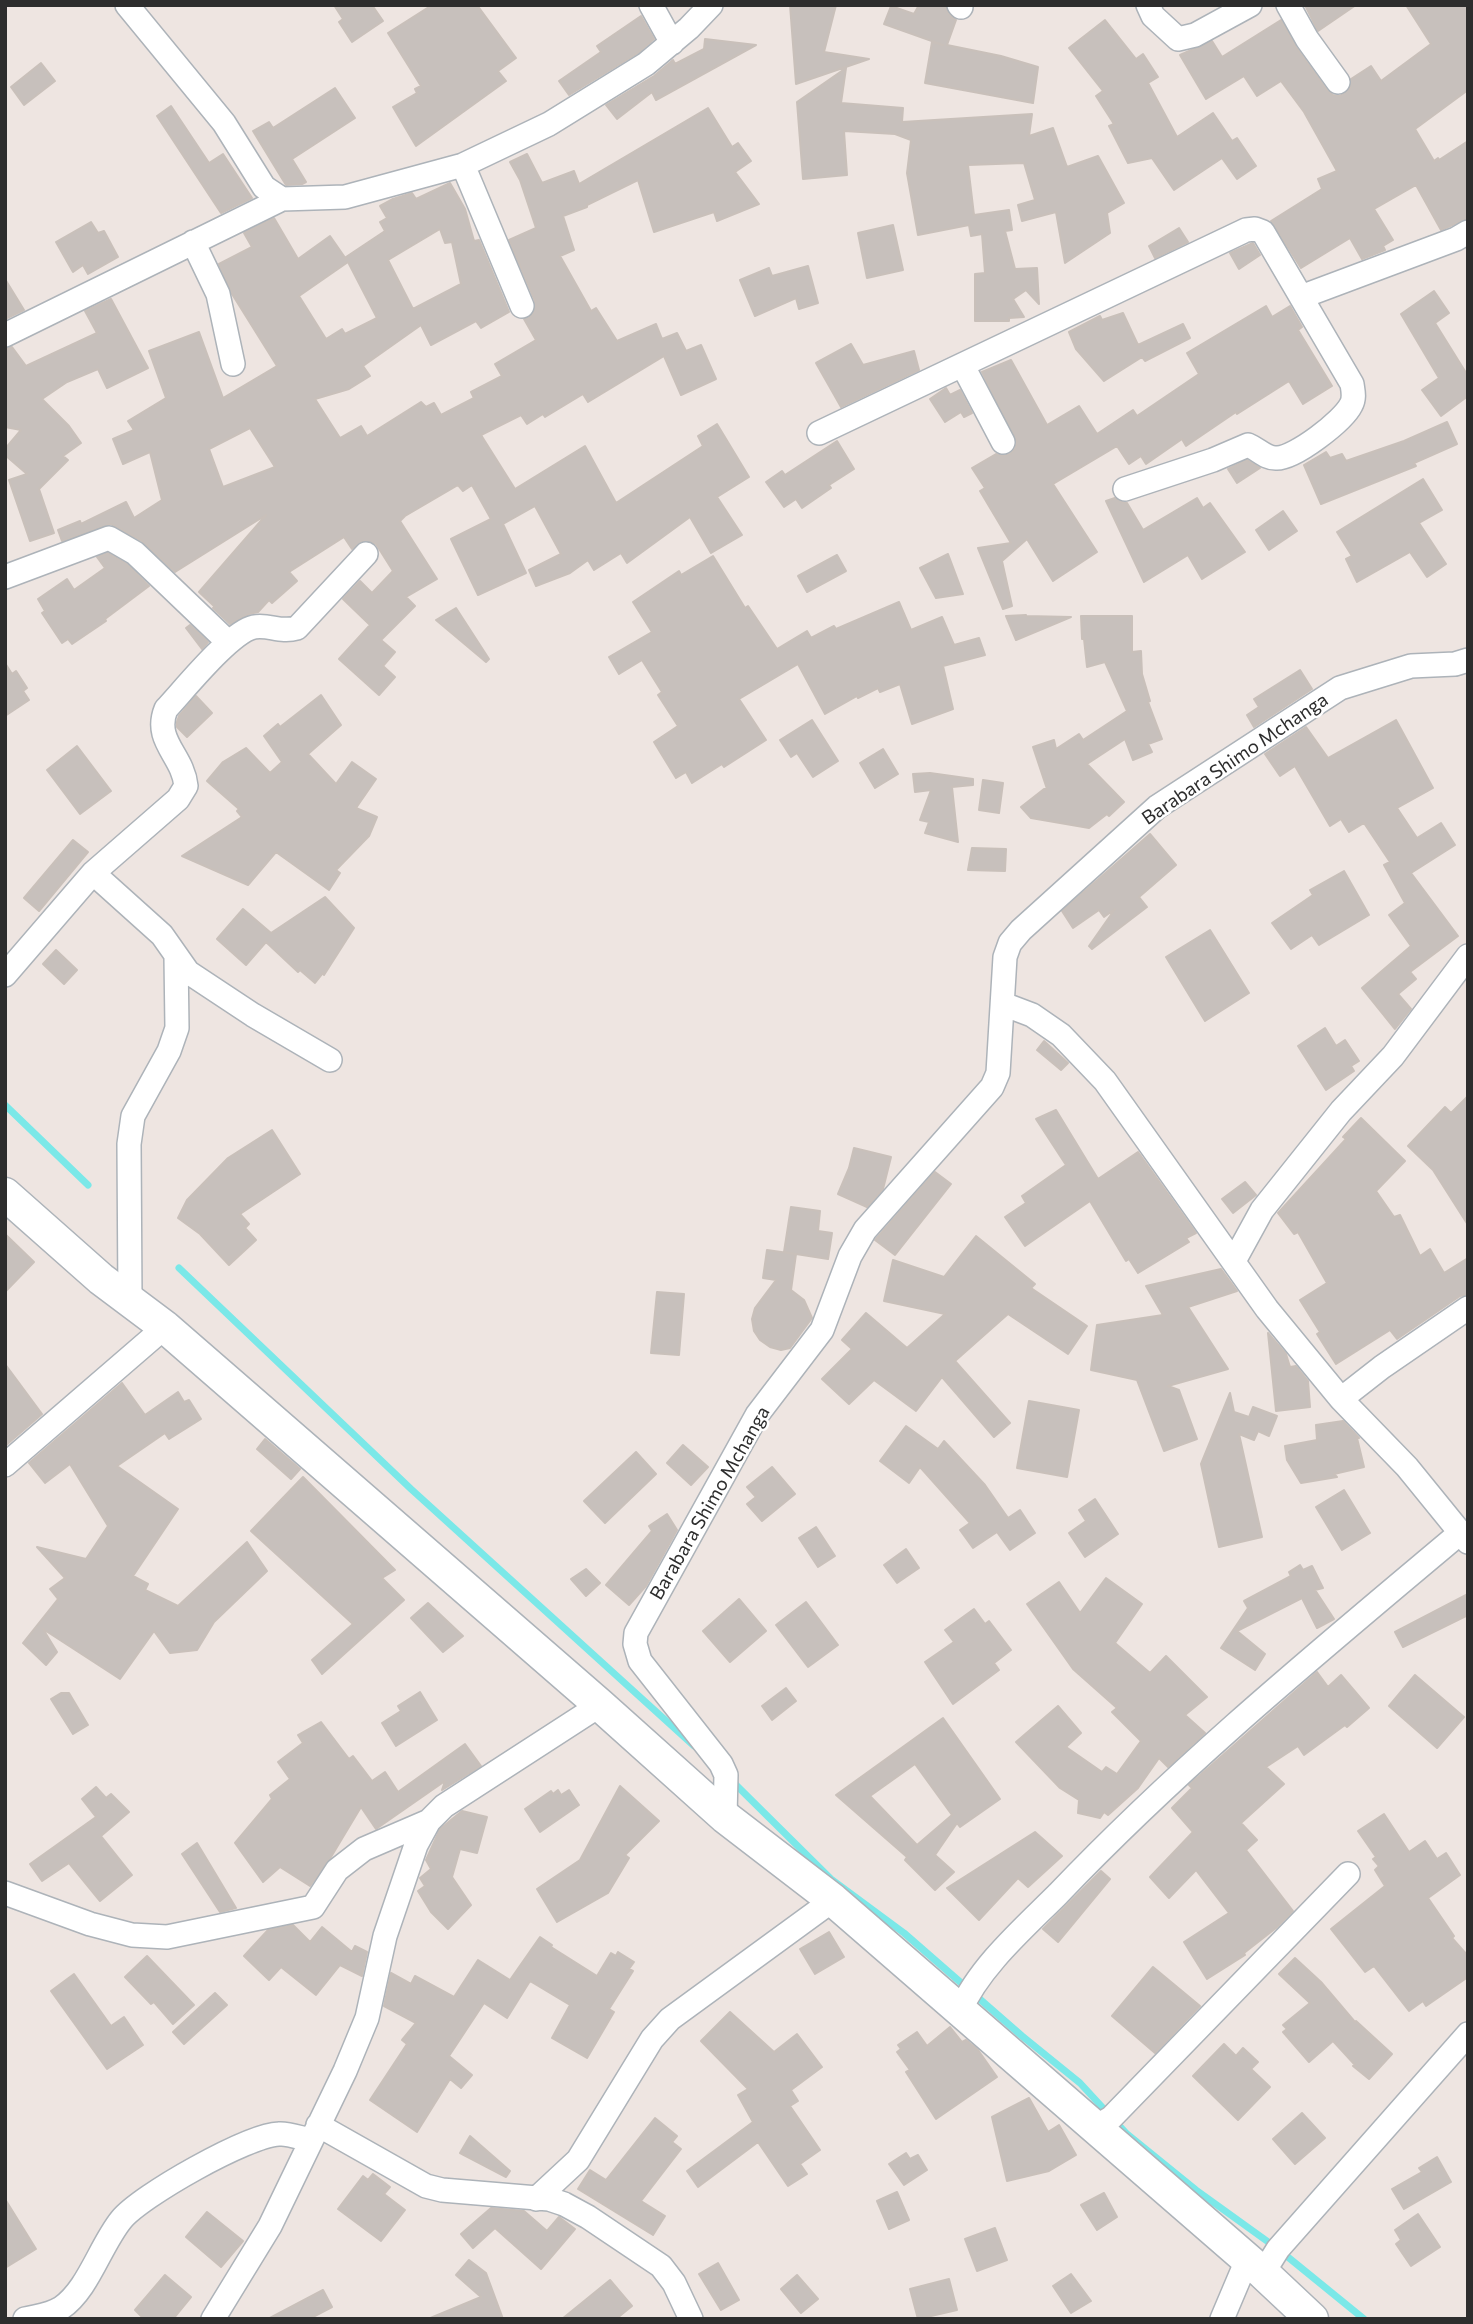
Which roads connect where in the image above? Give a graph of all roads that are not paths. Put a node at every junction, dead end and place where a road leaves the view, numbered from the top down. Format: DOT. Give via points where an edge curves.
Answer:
graph roads {
  1 [pos="127,5"];
  2 [pos="651,5"];
  3 [pos="711,5"];
  4 [pos="1148,5"];
  5 [pos="1250,5"];
  6 [pos="1288,5"];
  7 [pos="671,43"];
  8 [pos="1338,82"];
  9 [pos="463,164"];
  10 [pos="282,199"];
  11 [pos="1468,232"];
  12 [pos="193,242"];
  13 [pos="1301,297"];
  14 [pos="522,306"];
  15 [pos="5,335"];
  16 [pos="233,364"];
  17 [pos="963,366"];
  18 [pos="819,433"];
  19 [pos="1003,442"];
  20 [pos="1125,489"];
  21 [pos="366,554"];
  22 [pos="5,577"];
  23 [pos="228,642"];
  24 [pos="1468,660"];
  25 [pos="93,873"];
  26 [pos="1468,956"];
  27 [pos="176,957"];
  28 [pos="5,975"];
  29 [pos="1003,1004"];
  30 [pos="330,1060"];
  31 [pos="5,1194"];
  32 [pos="1234,1261"];
  33 [pos="130,1300"];
  34 [pos="1468,1308"];
  35 [pos="165,1327"];
  36 [pos="1340,1399"];
  37 [pos="5,1465"];
  38 [pos="1464,1537"];
  39 [pos="600,1704"];
  40 [pos="725,1817"];
  41 [pos="429,1821"];
  42 [pos="1348,1874"];
  43 [pos="5,1893"];
  44 [pos="833,1900"];
  45 [pos="960,2011"];
  46 [pos="1468,2034"];
  47 [pos="1094,2128"];
  48 [pos="314,2133"];
  49 [pos="536,2199"];
  50 [pos="1255,2267"];
  51 [pos="25,2319"];
  52 [pos="213,2319"];
  53 [pos="691,2319"];
  54 [pos="1222,2319"];
  55 [pos="1312,2319"];
  1 -- 10 [label="street" via="224,123 264,187"];
  2 -- 7 [label="street"];
  3 -- 7 [label="street"];
  4 -- 5 [label="street" via="1153,16 1178,39 1195,35"];
  6 -- 8 [label="street"];
  7 -- 9 [label="street" via="646,64 548,124"];
  9 -- 10 [label="street" via="345,197"];
  9 -- 14 [label="street"];
  10 -- 12 [label="street"];
  11 -- 13 [label="street"];
  12 -- 15 [label="street"];
  12 -- 16 [label="street" via="218,294"];
  13 -- 17 [label="street" via="1263,232 1246,230"];
  13 -- 20 [label="street" via="1352,384 1352,404 1328,432 1281,458 1266,456 1248,445"];
  17 -- 18 [label="street"];
  17 -- 19 [label="street"];
  21 -- 23 [label="street" via="297,628 251,627"];
  22 -- 23 [label="street" via="109,538 135,553"];
  23 -- 25 [label="street" via="166,709 160,722 185,772 187,786"];
  24 -- 29 [label="street, Barabara Shimo Mchanga" via="1410,666 1340,688 1157,807 1010,943"];
  25 -- 27 [label="street" via="162,935"];
  25 -- 28 [label="street"];
  26 -- 32 [label="street" via="1393,1056 1341,1111 1262,1210"];
  27 -- 30 [label="street" via="188,972"];
  27 -- 33 [label="street" via="177,1028 132,1116"];
  29 -- 32 [label="street" via="1032,1015 1060,1035 1105,1081"];
  29 -- 40 [label="street, Barabara Shimo Mchanga" via="998,1073 992,1087 865,1230 850,1256 822,1330 757,1415 636,1633 640,1661 721,1764 726,1775"];
  31 -- 33 [label="street"];
  32 -- 36 [label="street"];
  33 -- 35 [label="street"];
  34 -- 36 [label="street"];
  35 -- 37 [label="street"];
  35 -- 39 [label="street"];
  36 -- 38 [label="street" via="1406,1467"];
  38 -- 45 [label="street" via="1195,1759 1119,1830 969,1989"];
  39 -- 40 [label="street"];
  39 -- 41 [label="street" via="444,1806"];
  40 -- 44 [label="street"];
  41 -- 43 [label="street" via="364,1849 337,1870 313,1907 167,1937 132,1935 90,1924"];
  41 -- 48 [label="street" via="415,1845 385,1936 367,2018"];
  42 -- 47 [label="street" via="1111,2118"];
  44 -- 45 [label="street"];
  44 -- 49 [label="street" via="670,2018 652,2039 578,2160"];
  45 -- 47 [label="street"];
  46 -- 50 [label="street" via="1279,2249"];
  47 -- 50 [label="street"];
  48 -- 49 [label="street" via="426,2186"];
  48 -- 51 [label="street" via="266,2136 160,2189 120,2221 76,2294 62,2308"];
  48 -- 52 [label="street" via="270,2226"];
  49 -- 53 [label="street" via="564,2204 661,2266"];
  50 -- 54 [label="street"];
  50 -- 55 [label="street"];
}
